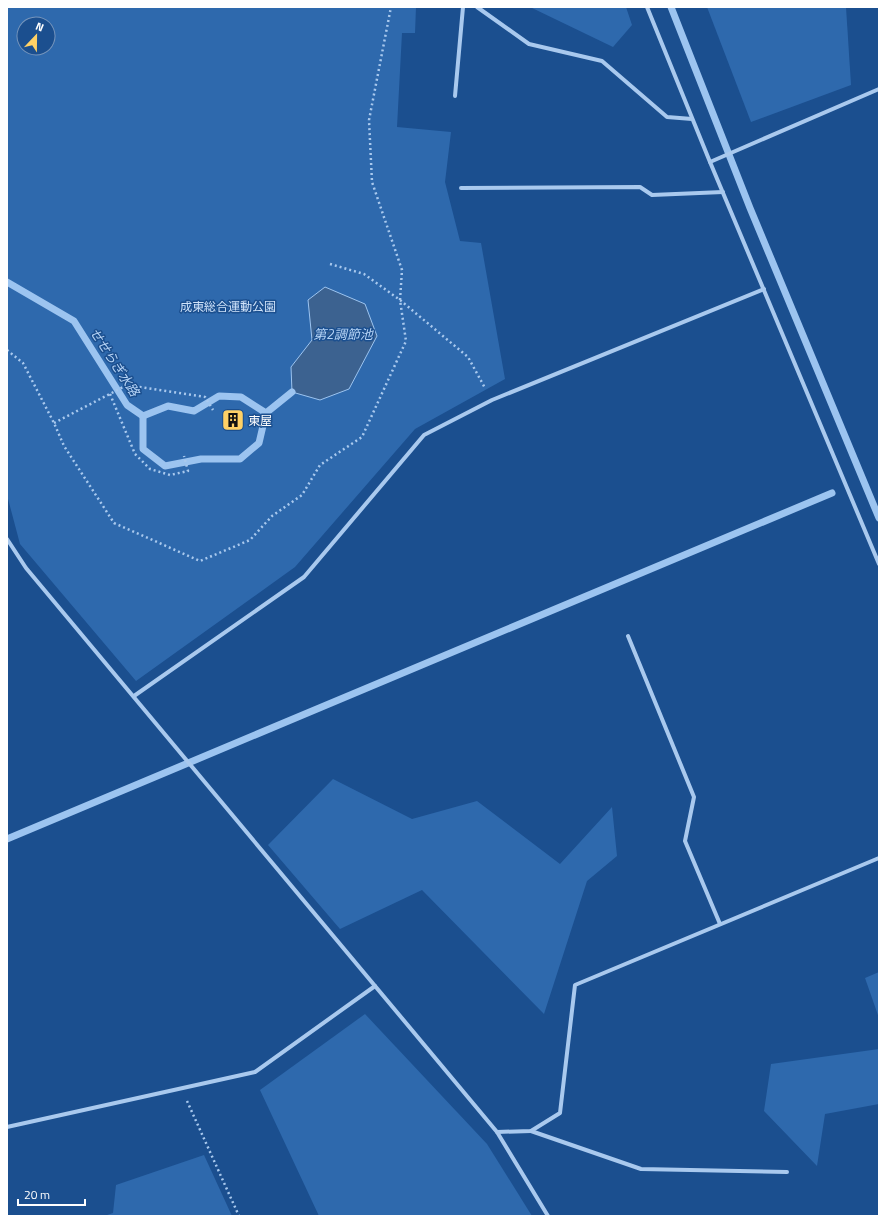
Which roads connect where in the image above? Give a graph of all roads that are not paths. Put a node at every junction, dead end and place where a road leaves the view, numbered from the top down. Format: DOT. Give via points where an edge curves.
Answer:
graph roads {
  1 [pos="463,7"];
  2 [pos="477,7"];
  3 [pos="647,7"];
  4 [pos="879,90"];
  5 [pos="455,96"];
  6 [pos="692,119"];
  7 [pos="710,162"];
  8 [pos="461,188"];
  9 [pos="723,192"];
  10 [pos="764,289"];
  11 [pos="7,539"];
  12 [pos="879,564"];
  13 [pos="628,636"];
  14 [pos="134,696"];
  15 [pos="879,858"];
  16 [pos="720,924"];
  17 [pos="375,986"];
  18 [pos="7,1127"];
  19 [pos="531,1131"];
  20 [pos="497,1132"];
  21 [pos="787,1172"];
  22 [pos="548,1216"];
  1 -- 5 [label="street"];
  2 -- 6 [label="street" via="529,44 602,61 667,117"];
  3 -- 6 [label="street"];
  4 -- 7 [label="street"];
  6 -- 7 [label="street"];
  7 -- 9 [label="street"];
  8 -- 9 [label="street" via="640,188 652,195"];
  9 -- 10 [label="street"];
  10 -- 12 [label="street"];
  10 -- 14 [label="street" via="492,400 424,435 304,577"];
  11 -- 14 [label="street" via="26,568"];
  13 -- 16 [label="street" via="694,797 685,841"];
  14 -- 17 [label="street"];
  15 -- 16 [label="street"];
  16 -- 19 [label="street" via="575,985 560,1113"];
  17 -- 18 [label="street" via="255,1072"];
  17 -- 20 [label="street"];
  19 -- 20 [label="street"];
  19 -- 21 [label="street" via="641,1169"];
  20 -- 22 [label="street"];
}
